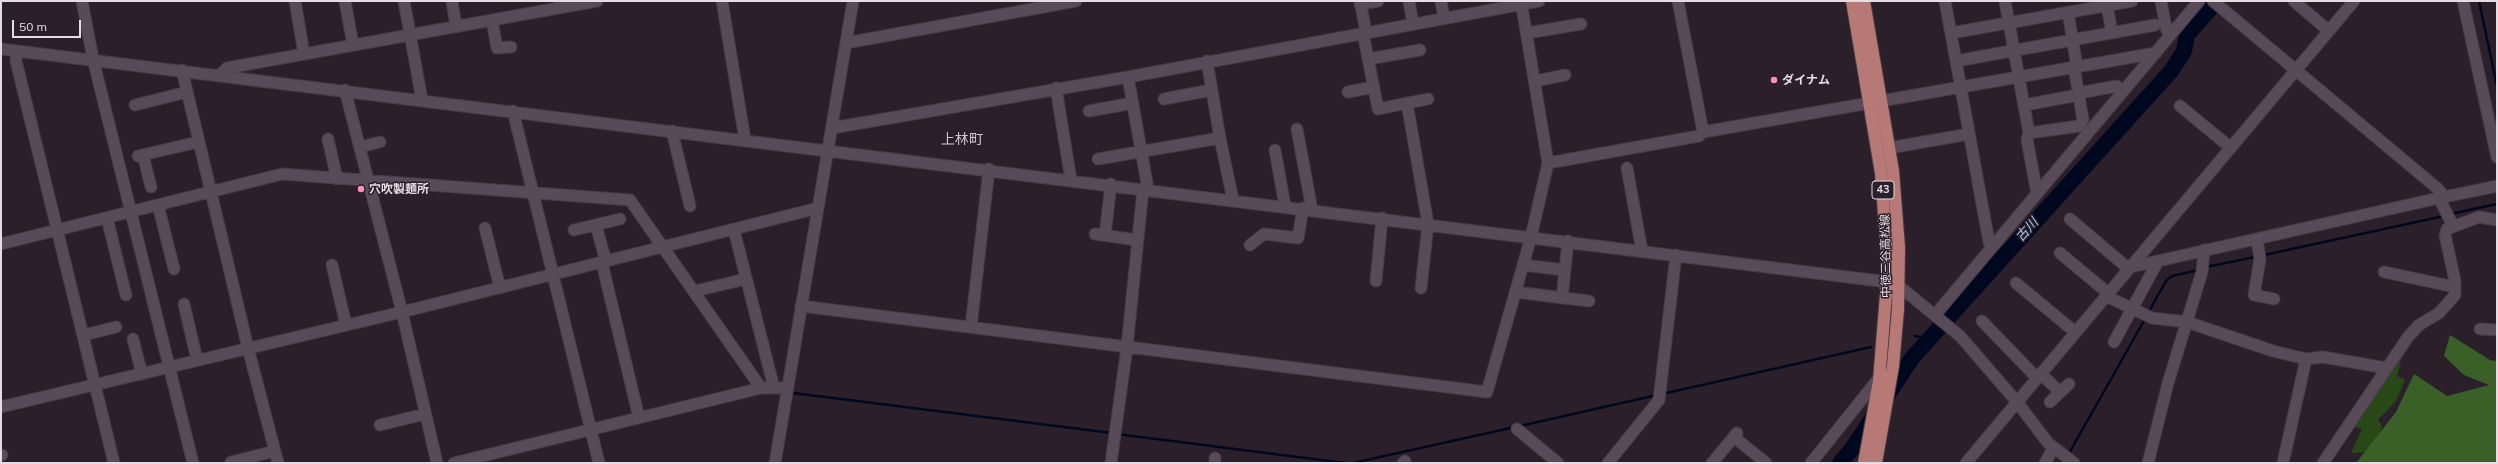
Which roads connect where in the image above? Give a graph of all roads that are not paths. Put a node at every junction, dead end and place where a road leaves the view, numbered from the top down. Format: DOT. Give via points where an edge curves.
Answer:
graph roads {
  1 [pos="82,1"];
  2 [pos="295,1"];
  3 [pos="345,1"];
  4 [pos="404,1"];
  5 [pos="452,1"];
  6 [pos="597,1"];
  7 [pos="722,1"];
  8 [pos="853,1"];
  9 [pos="1076,1"];
  10 [pos="1378,1"];
  11 [pos="1409,1"];
  12 [pos="1441,1"];
  13 [pos="1539,1"];
  14 [pos="1678,1"];
  15 [pos="1852,1"];
  16 [pos="1864,1"];
  17 [pos="1945,1"];
  18 [pos="2004,1"];
  19 [pos="2132,1"];
  20 [pos="2161,1"];
  21 [pos="2199,1"];
  22 [pos="2213,1"];
  23 [pos="2294,1"];
  24 [pos="2354,1"];
  25 [pos="2463,1"];
  26 [pos="1360,2"];
  27 [pos="1521,2"];
  28 [pos="565,4"];
  29 [pos="1490,6"];
  30 [pos="2107,6"];
  31 [pos="2068,12"];
  32 [pos="1444,18"];
  33 [pos="492,20"];
  34 [pos="2009,23"];
  35 [pos="1412,24"];
  36 [pos="1580,24"];
  37 [pos="2156,25"];
  38 [pos="456,26"];
  39 [pos="2329,32"];
  40 [pos="1364,33"];
  41 [pos="1527,33"];
  42 [pos="1951,33"];
  43 [pos="2112,33"];
  44 [pos="410,35"];
  45 [pos="2170,36"];
  46 [pos="2072,40"];
  47 [pos="846,43"];
  48 [pos="353,45"];
  49 [pos="511,47"];
  50 [pos="1,49"];
  51 [pos="1420,50"];
  52 [pos="2014,50"];
  53 [pos="18,51"];
  54 [pos="2156,53"];
  55 [pos="304,54"];
  56 [pos="93,59"];
  57 [pos="1368,59"];
  58 [pos="1206,61"];
  59 [pos="1956,61"];
  60 [pos="2076,67"];
  61 [pos="2297,69"];
  62 [pos="182,70"];
  63 [pos="220,75"];
  64 [pos="1566,75"];
  65 [pos="1128,76"];
  66 [pos="2018,77"];
  67 [pos="1535,81"];
  68 [pos="2117,86"];
  69 [pos="1374,87"];
  70 [pos="1056,88"];
  71 [pos="1961,88"];
  72 [pos="345,90"];
  73 [pos="1212,90"];
  74 [pos="187,92"];
  75 [pos="1348,92"];
  76 [pos="2079,94"];
  77 [pos="1164,99"];
  78 [pos="1428,99"];
  79 [pos="422,100"];
  80 [pos="1875,102"];
  81 [pos="1133,103"];
  82 [pos="1408,103"];
  83 [pos="2024,104"];
  84 [pos="135,105"];
  85 [pos="2180,106"];
  86 [pos="513,111"];
  87 [pos="1089,111"];
  88 [pos="832,128"];
  89 [pos="1297,129"];
  90 [pos="672,131"];
  91 [pos="1703,132"];
  92 [pos="2029,133"];
  93 [pos="1969,134"];
  94 [pos="1220,138"];
  95 [pos="328,139"];
  96 [pos="745,140"];
  97 [pos="198,142"];
  98 [pos="380,142"];
  99 [pos="360,147"];
  100 [pos="1889,148"];
  101 [pos="2231,148"];
  102 [pos="828,149"];
  103 [pos="1275,150"];
  104 [pos="1142,151"];
  105 [pos="2497,157"];
  106 [pos="1098,159"];
  107 [pos="1548,163"];
  108 [pos="1627,168"];
  109 [pos="989,169"];
  110 [pos="337,179"];
  111 [pos="1071,180"];
  112 [pos="370,182"];
  113 [pos="1110,184"];
  114 [pos="2497,186"];
  115 [pos="151,187"];
  116 [pos="1146,189"];
  117 [pos="211,192"];
  118 [pos="534,194"];
  119 [pos="2037,194"];
  120 [pos="2442,198"];
  121 [pos="1233,200"];
  122 [pos="158,205"];
  123 [pos="690,206"];
  124 [pos="1285,206"];
  125 [pos="818,208"];
  126 [pos="1307,209"];
  127 [pos="131,212"];
  128 [pos="107,218"];
  129 [pos="1382,218"];
  130 [pos="620,219"];
  131 [pos="2070,219"];
  132 [pos="2497,220"];
  133 [pos="1428,224"];
  134 [pos="596,225"];
  135 [pos="2452,226"];
  136 [pos="485,228"];
  137 [pos="58,229"];
  138 [pos="574,230"];
  139 [pos="734,230"];
  140 [pos="1531,237"];
  141 [pos="2257,239"];
  142 [pos="1137,240"];
  143 [pos="1568,242"];
  144 [pos="1989,242"];
  145 [pos="1,244"];
  146 [pos="1250,245"];
  147 [pos="663,248"];
  148 [pos="2204,250"];
  149 [pos="1642,251"];
  150 [pos="2060,253"];
  151 [pos="1676,255"];
  152 [pos="2158,260"];
  153 [pos="604,263"];
  154 [pos="332,265"];
  155 [pos="1523,265"];
  156 [pos="2130,268"];
  157 [pos="174,269"];
  158 [pos="1564,270"];
  159 [pos="2384,272"];
  160 [pos="554,275"];
  161 [pos="746,279"];
  162 [pos="1376,281"];
  163 [pos="2016,283"];
  164 [pos="1893,284"];
  165 [pos="2455,286"];
  166 [pos="500,288"];
  167 [pos="1421,288"];
  168 [pos="699,290"];
  169 [pos="1515,292"];
  170 [pos="126,295"];
  171 [pos="2107,295"];
  172 [pos="1562,298"];
  173 [pos="2274,300"];
  174 [pos="1589,301"];
  175 [pos="184,304"];
  176 [pos="801,306"];
  177 [pos="2131,309"];
  178 [pos="402,312"];
  179 [pos="1937,317"];
  180 [pos="1982,321"];
  181 [pos="2187,322"];
  182 [pos="346,325"];
  183 [pos="116,327"];
  184 [pos="971,327"];
  185 [pos="2480,329"];
  186 [pos="2497,330"];
  187 [pos="2075,332"];
  188 [pos="84,335"];
  189 [pos="133,339"];
  190 [pos="2114,342"];
  191 [pos="1127,347"];
  192 [pos="248,348"];
  193 [pos="2306,359"];
  194 [pos="198,360"];
  195 [pos="171,367"];
  196 [pos="2386,368"];
  197 [pos="142,374"];
  198 [pos="2039,376"];
  199 [pos="1879,379"];
  200 [pos="96,385"];
  201 [pos="761,388"];
  202 [pos="774,388"];
  203 [pos="787,388"];
  204 [pos="2017,402"];
  205 [pos="2050,402"];
  206 [pos="1,407"];
  207 [pos="425,414"];
  208 [pos="639,418"];
  209 [pos="380,425"];
  210 [pos="1517,429"];
  211 [pos="591,430"];
  212 [pos="2053,449"];
  213 [pos="275,451"];
  214 [pos="231,462"];
  215 [pos="2151,462"];
  216 [pos="114,463"];
  217 [pos="193,463"];
  218 [pos="278,463"];
  219 [pos="437,463"];
  220 [pos="454,463"];
  221 [pos="599,463"];
  222 [pos="775,463"];
  223 [pos="1112,463"];
  224 [pos="1558,463"];
  225 [pos="1608,463"];
  226 [pos="1712,463"];
  227 [pos="1766,463"];
  228 [pos="1811,463"];
  229 [pos="1864,463"];
  230 [pos="1876,463"];
  231 [pos="1966,463"];
  232 [pos="2045,463"];
  233 [pos="2074,463"];
  234 [pos="2283,463"];
  235 [pos="2323,463"];
  1 -- 56 [label="street"];
  2 -- 55 [label="street"];
  3 -- 48 [label="street"];
  4 -- 44 [label="street"];
  5 -- 38 [label="street"];
  6 -- 28 [label="street"];
  7 -- 96 [label="street"];
  8 -- 47 [label="street"];
  9 -- 47 [label="street"];
  10 -- 26 [label="street"];
  11 -- 35 [label="street"];
  12 -- 32 [label="street"];
  13 -- 27 [label="street"];
  14 -- 91 [label="street"];
  15 -- 80 [label="main road, 中徳三谷高松線 / 43"];
  16 -- 80 [label="main road, 中徳三谷高松線 / 43"];
  17 -- 42 [label="street"];
  18 -- 34 [label="street"];
  19 -- 30 [label="street"];
  20 -- 45 [label="street"];
  21 -- 45 [label="street"];
  22 -- 61 [label="street"];
  23 -- 39 [label="street"];
  24 -- 39 [label="street"];
  25 -- 105 [label="street"];
  26 -- 40 [label="street"];
  27 -- 29 [label="street"];
  27 -- 41 [label="street"];
  28 -- 33 [label="street"];
  29 -- 32 [label="street"];
  30 -- 31 [label="street"];
  30 -- 43 [label="street"];
  31 -- 34 [label="street"];
  31 -- 46 [label="street"];
  32 -- 35 [label="street"];
  33 -- 38 [label="street"];
  33 -- 49 [label="street" via="497,48"];
  34 -- 42 [label="street"];
  34 -- 52 [label="street"];
  35 -- 40 [label="street"];
  36 -- 41 [label="street"];
  37 -- 43 [label="street"];
  38 -- 44 [label="street"];
  39 -- 61 [label="street"];
  40 -- 57 [label="street"];
  40 -- 58 [label="street"];
  41 -- 67 [label="street"];
  42 -- 59 [label="street"];
  43 -- 46 [label="street"];
  44 -- 48 [label="street"];
  44 -- 79 [label="street"];
  45 -- 54 [label="street"];
  46 -- 52 [label="street"];
  46 -- 60 [label="street"];
  47 -- 88 [label="street"];
  48 -- 55 [label="street"];
  50 -- 53 [label="street"];
  51 -- 57 [label="street"];
  52 -- 59 [label="street"];
  52 -- 66 [label="street"];
  53 -- 56 [label="street"];
  53 -- 137 [label="street" via="16,61"];
  54 -- 60 [label="street"];
  54 -- 119 [label="street"];
  55 -- 63 [label="street" via="227,68"];
  56 -- 62 [label="street"];
  56 -- 127 [label="street"];
  57 -- 69 [label="street"];
  58 -- 65 [label="street"];
  58 -- 73 [label="street"];
  59 -- 71 [label="street"];
  60 -- 66 [label="street"];
  60 -- 76 [label="street"];
  61 -- 101 [label="street"];
  61 -- 120 [label="street"];
  62 -- 63 [label="street"];
  62 -- 74 [label="street"];
  63 -- 72 [label="street"];
  64 -- 67 [label="street"];
  65 -- 70 [label="street"];
  65 -- 81 [label="street"];
  66 -- 71 [label="street"];
  66 -- 83 [label="street"];
  67 -- 107 [label="street"];
  68 -- 76 [label="street"];
  69 -- 75 [label="street"];
  69 -- 82 [label="street" via="1378,109"];
  70 -- 88 [label="street"];
  70 -- 111 [label="street"];
  71 -- 80 [label="street"];
  71 -- 93 [label="street"];
  72 -- 79 [label="street"];
  72 -- 99 [label="street"];
  73 -- 77 [label="street"];
  73 -- 94 [label="street"];
  74 -- 84 [label="street"];
  74 -- 97 [label="street"];
  76 -- 83 [label="street"];
  76 -- 92 [label="street" via="2084,120 2079,126"];
  78 -- 82 [label="street"];
  79 -- 86 [label="street"];
  80 -- 91 [label="street"];
  80 -- 100 [label="main road, 中徳三谷高松線 / 43"];
  80 -- 164 [label="main road, 中徳三谷高松線 / 43"];
  81 -- 87 [label="street"];
  81 -- 104 [label="street"];
  82 -- 133 [label="street"];
  83 -- 92 [label="street"];
  85 -- 101 [label="street"];
  86 -- 90 [label="street"];
  86 -- 118 [label="street"];
  88 -- 102 [label="street"];
  89 -- 126 [label="street"];
  90 -- 96 [label="street"];
  90 -- 123 [label="street"];
  91 -- 107 [label="street" via="1699,136"];
  92 -- 119 [label="street" via="2027,139"];
  93 -- 100 [label="street"];
  93 -- 144 [label="street"];
  94 -- 104 [label="street"];
  94 -- 121 [label="street"];
  95 -- 110 [label="street"];
  96 -- 102 [label="street"];
  97 -- 115 [label="street" via="140,156"];
  97 -- 117 [label="street"];
  98 -- 99 [label="street"];
  99 -- 112 [label="street"];
  100 -- 164 [label="main road, 中徳三谷高松線 / 43" via="1897,218"];
  101 -- 156 [label="street"];
  102 -- 109 [label="street"];
  102 -- 125 [label="street"];
  103 -- 124 [label="street"];
  104 -- 106 [label="street"];
  104 -- 116 [label="street"];
  107 -- 140 [label="street"];
  108 -- 149 [label="street"];
  109 -- 111 [label="street"];
  109 -- 184 [label="street"];
  110 -- 112 [label="street"];
  110 -- 117 [label="street" via="282,174"];
  111 -- 113 [label="street"];
  112 -- 118 [label="street"];
  112 -- 178 [label="street"];
  113 -- 116 [label="street"];
  113 -- 142 [label="street" via="1100,235"];
  114 -- 120 [label="street"];
  116 -- 121 [label="street"];
  116 -- 142 [label="street"];
  117 -- 122 [label="street"];
  117 -- 192 [label="street"];
  118 -- 147 [label="street" via="630,200"];
  118 -- 160 [label="street"];
  119 -- 179 [label="street"];
  120 -- 135 [label="street"];
  120 -- 141 [label="street"];
  121 -- 124 [label="street"];
  122 -- 127 [label="street"];
  122 -- 157 [label="street"];
  124 -- 126 [label="street"];
  125 -- 139 [label="street"];
  125 -- 176 [label="street"];
  126 -- 129 [label="street"];
  126 -- 146 [label="street" via="1298,238 1264,234"];
  127 -- 128 [label="street"];
  127 -- 195 [label="street"];
  128 -- 137 [label="street"];
  128 -- 170 [label="street"];
  129 -- 133 [label="street"];
  129 -- 162 [label="street" via="1382,264"];
  130 -- 134 [label="street"];
  131 -- 156 [label="street"];
  132 -- 135 [label="street" via="2479,217"];
  133 -- 140 [label="street"];
  133 -- 167 [label="street"];
  134 -- 138 [label="street"];
  134 -- 153 [label="street"];
  135 -- 165 [label="street" via="2445,235"];
  136 -- 166 [label="street"];
  137 -- 145 [label="street"];
  137 -- 188 [label="street"];
  139 -- 147 [label="street"];
  139 -- 161 [label="street"];
  140 -- 143 [label="street"];
  140 -- 155 [label="street"];
  141 -- 148 [label="street"];
  141 -- 173 [label="street" via="2260,259 2254,295"];
  142 -- 191 [label="street"];
  143 -- 149 [label="street"];
  143 -- 158 [label="street"];
  147 -- 153 [label="street"];
  147 -- 201 [label="street"];
  148 -- 152 [label="street"];
  148 -- 181 [label="street" via="2202,272"];
  149 -- 151 [label="street"];
  150 -- 171 [label="street"];
  151 -- 164 [label="street"];
  151 -- 225 [label="street" via="1660,400"];
  152 -- 156 [label="street"];
  152 -- 177 [label="street"];
  153 -- 160 [label="street"];
  153 -- 208 [label="street"];
  154 -- 182 [label="street"];
  155 -- 158 [label="street"];
  155 -- 169 [label="street"];
  156 -- 171 [label="street"];
  158 -- 172 [label="street"];
  159 -- 165 [label="street"];
  160 -- 166 [label="street"];
  160 -- 211 [label="street"];
  161 -- 168 [label="street"];
  161 -- 202 [label="street"];
  163 -- 187 [label="street"];
  164 -- 179 [label="street"];
  164 -- 199 [label="main road, 中徳三谷高松線 / 43"];
  164 -- 230 [label="main road, 中徳三谷高松線 / 43" via="1893,366"];
  165 -- 196 [label="street" via="2455,295 2448,304 2419,326"];
  166 -- 178 [label="street"];
  169 -- 172 [label="street"];
  169 -- 191 [label="street" via="1487,392"];
  171 -- 177 [label="street"];
  171 -- 187 [label="street"];
  172 -- 174 [label="street"];
  175 -- 194 [label="street"];
  176 -- 184 [label="street"];
  176 -- 203 [label="street"];
  177 -- 181 [label="street" via="2152,318"];
  177 -- 190 [label="street"];
  178 -- 182 [label="street"];
  178 -- 207 [label="street"];
  179 -- 204 [label="street" via="1960,336"];
  180 -- 198 [label="street"];
  181 -- 193 [label="street" via="2273,351"];
  181 -- 215 [label="street"];
  182 -- 192 [label="street"];
  183 -- 188 [label="street"];
  184 -- 191 [label="street"];
  185 -- 186 [label="street"];
  187 -- 198 [label="street"];
  188 -- 200 [label="street"];
  189 -- 197 [label="street"];
  191 -- 223 [label="street"];
  192 -- 194 [label="street"];
  192 -- 213 [label="street"];
  193 -- 196 [label="street" via="2323,357"];
  193 -- 234 [label="street"];
  194 -- 195 [label="street"];
  195 -- 197 [label="street"];
  195 -- 217 [label="street"];
  196 -- 235 [label="street"];
  197 -- 200 [label="street"];
  198 -- 204 [label="street"];
  198 -- 205 [label="street" via="2064,388"];
  199 -- 228 [label="street"];
  199 -- 229 [label="main road, 中徳三谷高松線 / 43"];
  200 -- 206 [label="street"];
  200 -- 216 [label="street"];
  201 -- 202 [label="street"];
  201 -- 208 [label="street"];
  202 -- 203 [label="street"];
  203 -- 222 [label="street"];
  204 -- 212 [label="street"];
  204 -- 231 [label="street"];
  207 -- 209 [label="street"];
  207 -- 219 [label="street"];
  208 -- 211 [label="street"];
  210 -- 224 [label="street"];
  211 -- 220 [label="street"];
  211 -- 221 [label="street"];
  212 -- 232 [label="street"];
  212 -- 233 [label="street"];
  213 -- 214 [label="street"];
  213 -- 218 [label="street"];
  226 -- 227 [label="street" via="1736,435"];
}
